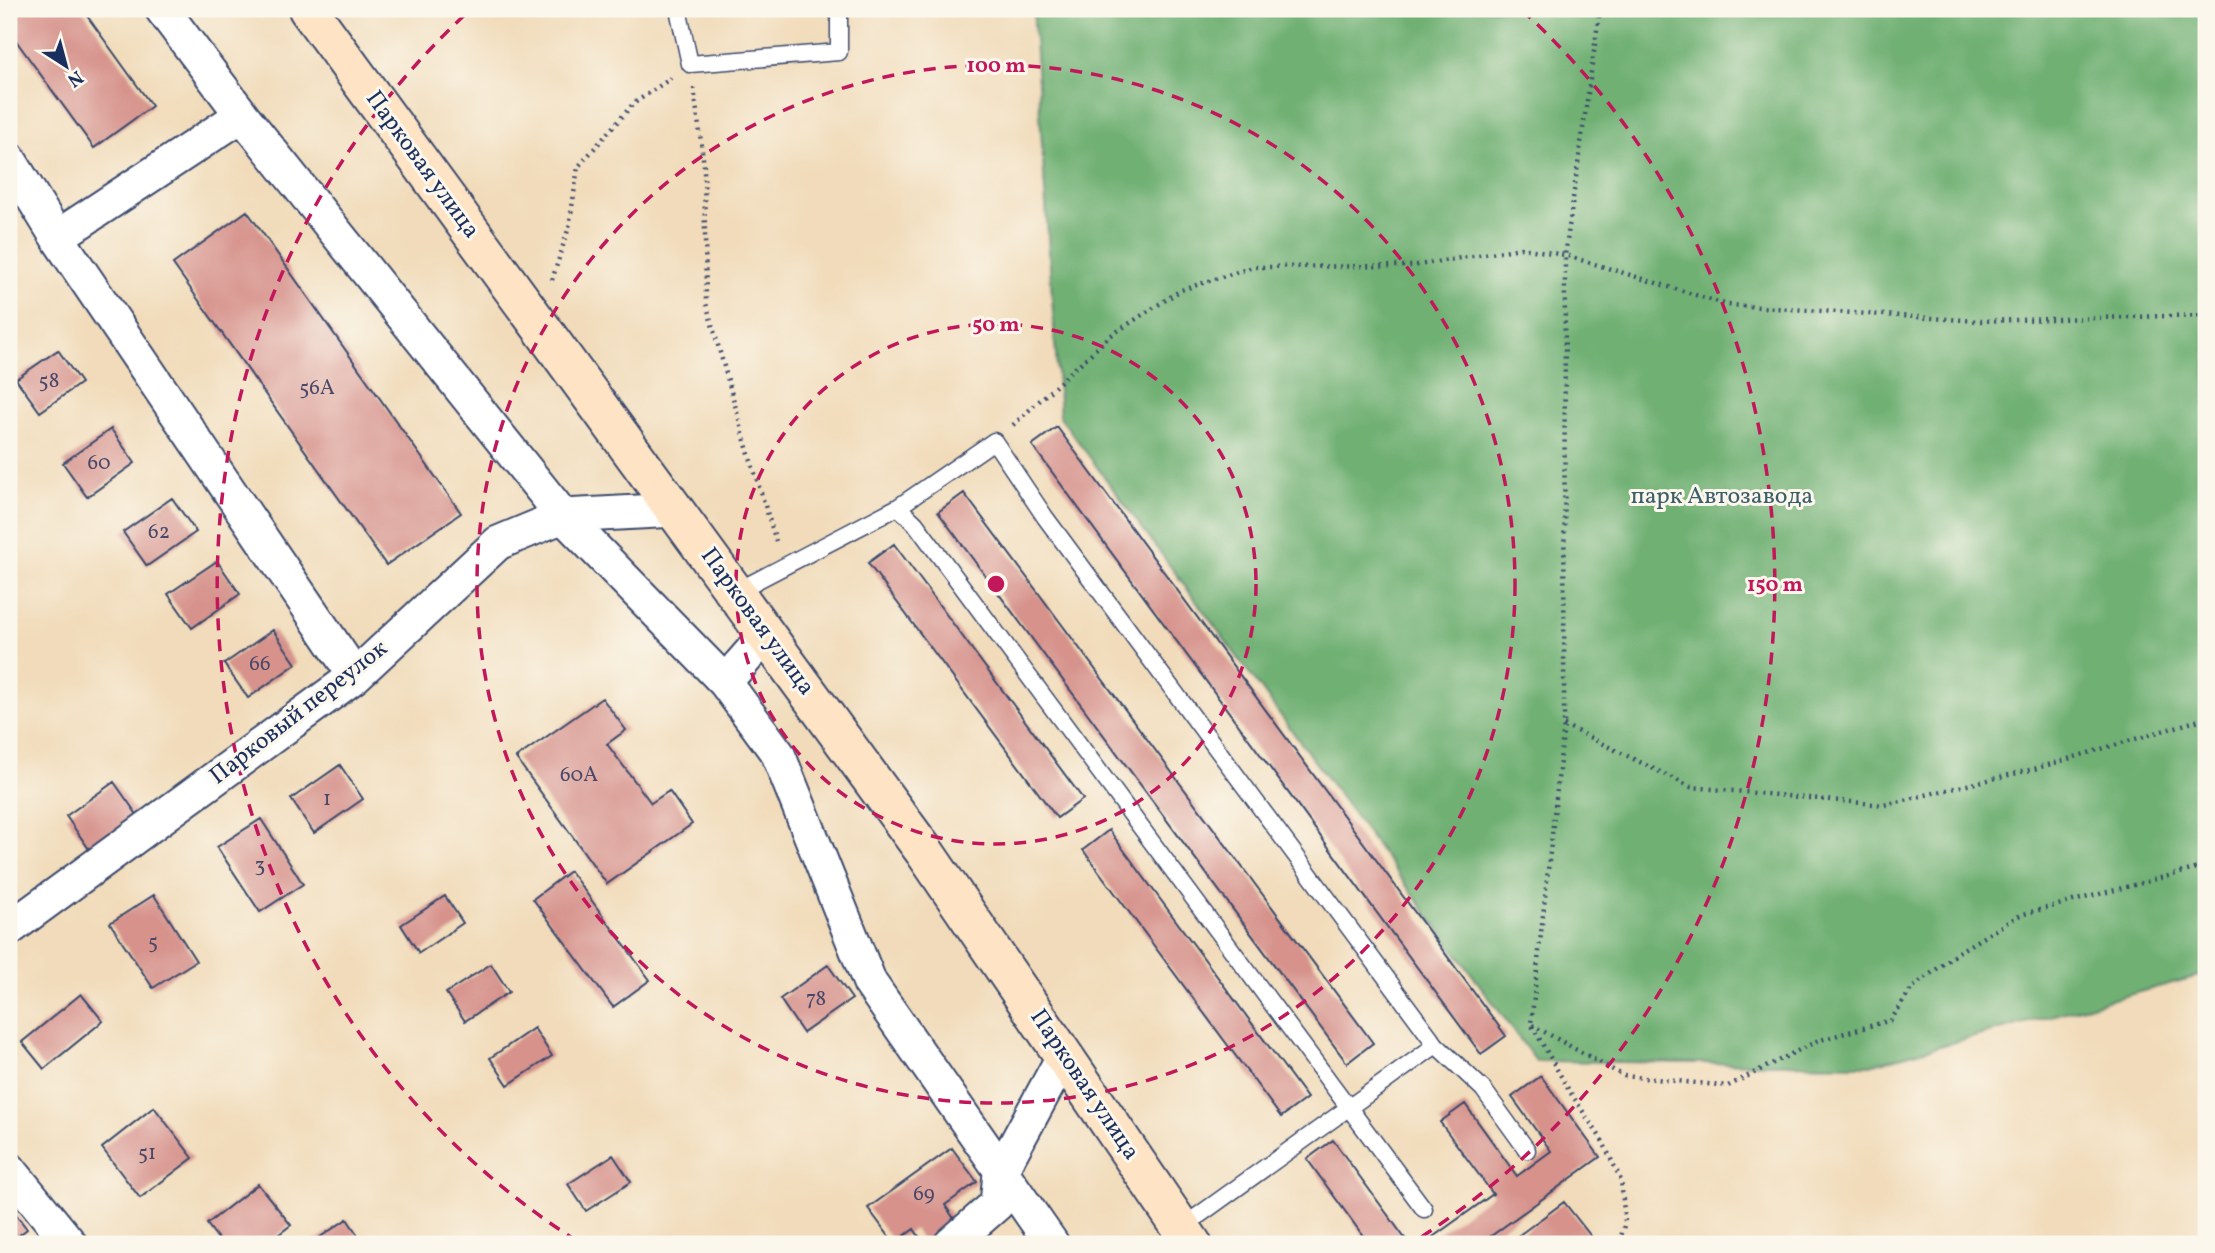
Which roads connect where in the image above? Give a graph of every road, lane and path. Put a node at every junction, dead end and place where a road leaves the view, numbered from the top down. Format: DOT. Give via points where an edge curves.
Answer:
graph roads {
  1 [pos="162,9"];
  2 [pos="309,9"];
  3 [pos="678,9"];
  4 [pos="839,9"];
  5 [pos="1600,9"];
  6 [pos="690,64"];
  7 [pos="242,115"];
  8 [pos="9,159"];
  9 [pos="57,237"];
  10 [pos="1564,255"];
  11 [pos="2206,314"];
  12 [pos="537,324"];
  13 [pos="994,441"];
  14 [pos="898,507"];
  15 [pos="676,510"];
  16 [pos="563,516"];
  17 [pos="785,566"];
  18 [pos="735,592"];
  19 [pos="766,635"];
  20 [pos="355,676"];
  21 [pos="725,682"];
  22 [pos="2206,718"];
  23 [pos="1564,725"];
  24 [pos="2206,866"];
  25 [pos="9,929"];
  26 [pos="1531,1024"];
  27 [pos="1436,1045"];
  28 [pos="1064,1055"];
  29 [pos="1348,1107"];
  30 [pos="1527,1150"];
  31 [pos="9,1169"];
  32 [pos="1000,1173"];
  33 [pos="1424,1209"];
  34 [pos="1186,1236"];
  35 [pos="70,1244"];
  36 [pos="951,1244"];
  37 [pos="1052,1244"];
  38 [pos="1619,1244"];
  1 -- 7 [label="street"];
  2 -- 12 [label="street, Парковая улица"];
  3 -- 6 [label="lane"];
  4 -- 6 [label="lane" via="839,52"];
  5 -- 10 [label="path"];
  6 -- 12 [label="path" via="633,104 578,167 569,227"];
  6 -- 17 [label="path" via="704,166 706,303"];
  7 -- 9 [label="street"];
  7 -- 16 [label="street"];
  8 -- 9 [label="street"];
  9 -- 20 [label="street"];
  10 -- 11 [label="path" via="1728,305 1979,321"];
  10 -- 13 [label="path" via="1521,248 1412,266 1253,267 1181,290 1110,336"];
  10 -- 23 [label="path"];
  12 -- 15 [label="street, Парковая улица"];
  13 -- 14 [label="lane"];
  13 -- 27 [label="lane" via="1045,517"];
  14 -- 17 [label="lane"];
  14 -- 29 [label="lane" via="915,523"];
  15 -- 16 [label="street, Парковый переулок"];
  15 -- 18 [label="street, Парковая улица"];
  16 -- 20 [label="street, Парковый переулок" via="498,542"];
  16 -- 21 [label="street"];
  17 -- 18 [label="lane"];
  18 -- 19 [label="street, Парковая улица"];
  19 -- 21 [label="street"];
  19 -- 28 [label="street, Парковая улица" via="924,851"];
  20 -- 25 [label="street, Парковый переулок"];
  21 -- 32 [label="street" via="778,754 870,983"];
  22 -- 23 [label="path" via="2034,769 1884,805 1691,787"];
  23 -- 26 [label="path"];
  24 -- 26 [label="path" via="2020,915 1960,951 1912,988 1891,1020 1817,1041 1728,1086 1624,1076"];
  26 -- 38 [label="path" via="1622,1180 1625,1222"];
  27 -- 29 [label="lane"];
  27 -- 30 [label="lane" via="1483,1089"];
  28 -- 32 [label="street"];
  28 -- 34 [label="street, Парковая улица"];
  29 -- 33 [label="lane"];
  29 -- 34 [label="lane"];
  31 -- 35 [label="street"];
  32 -- 36 [label="street" via="997,1204"];
  32 -- 37 [label="street"];
}
